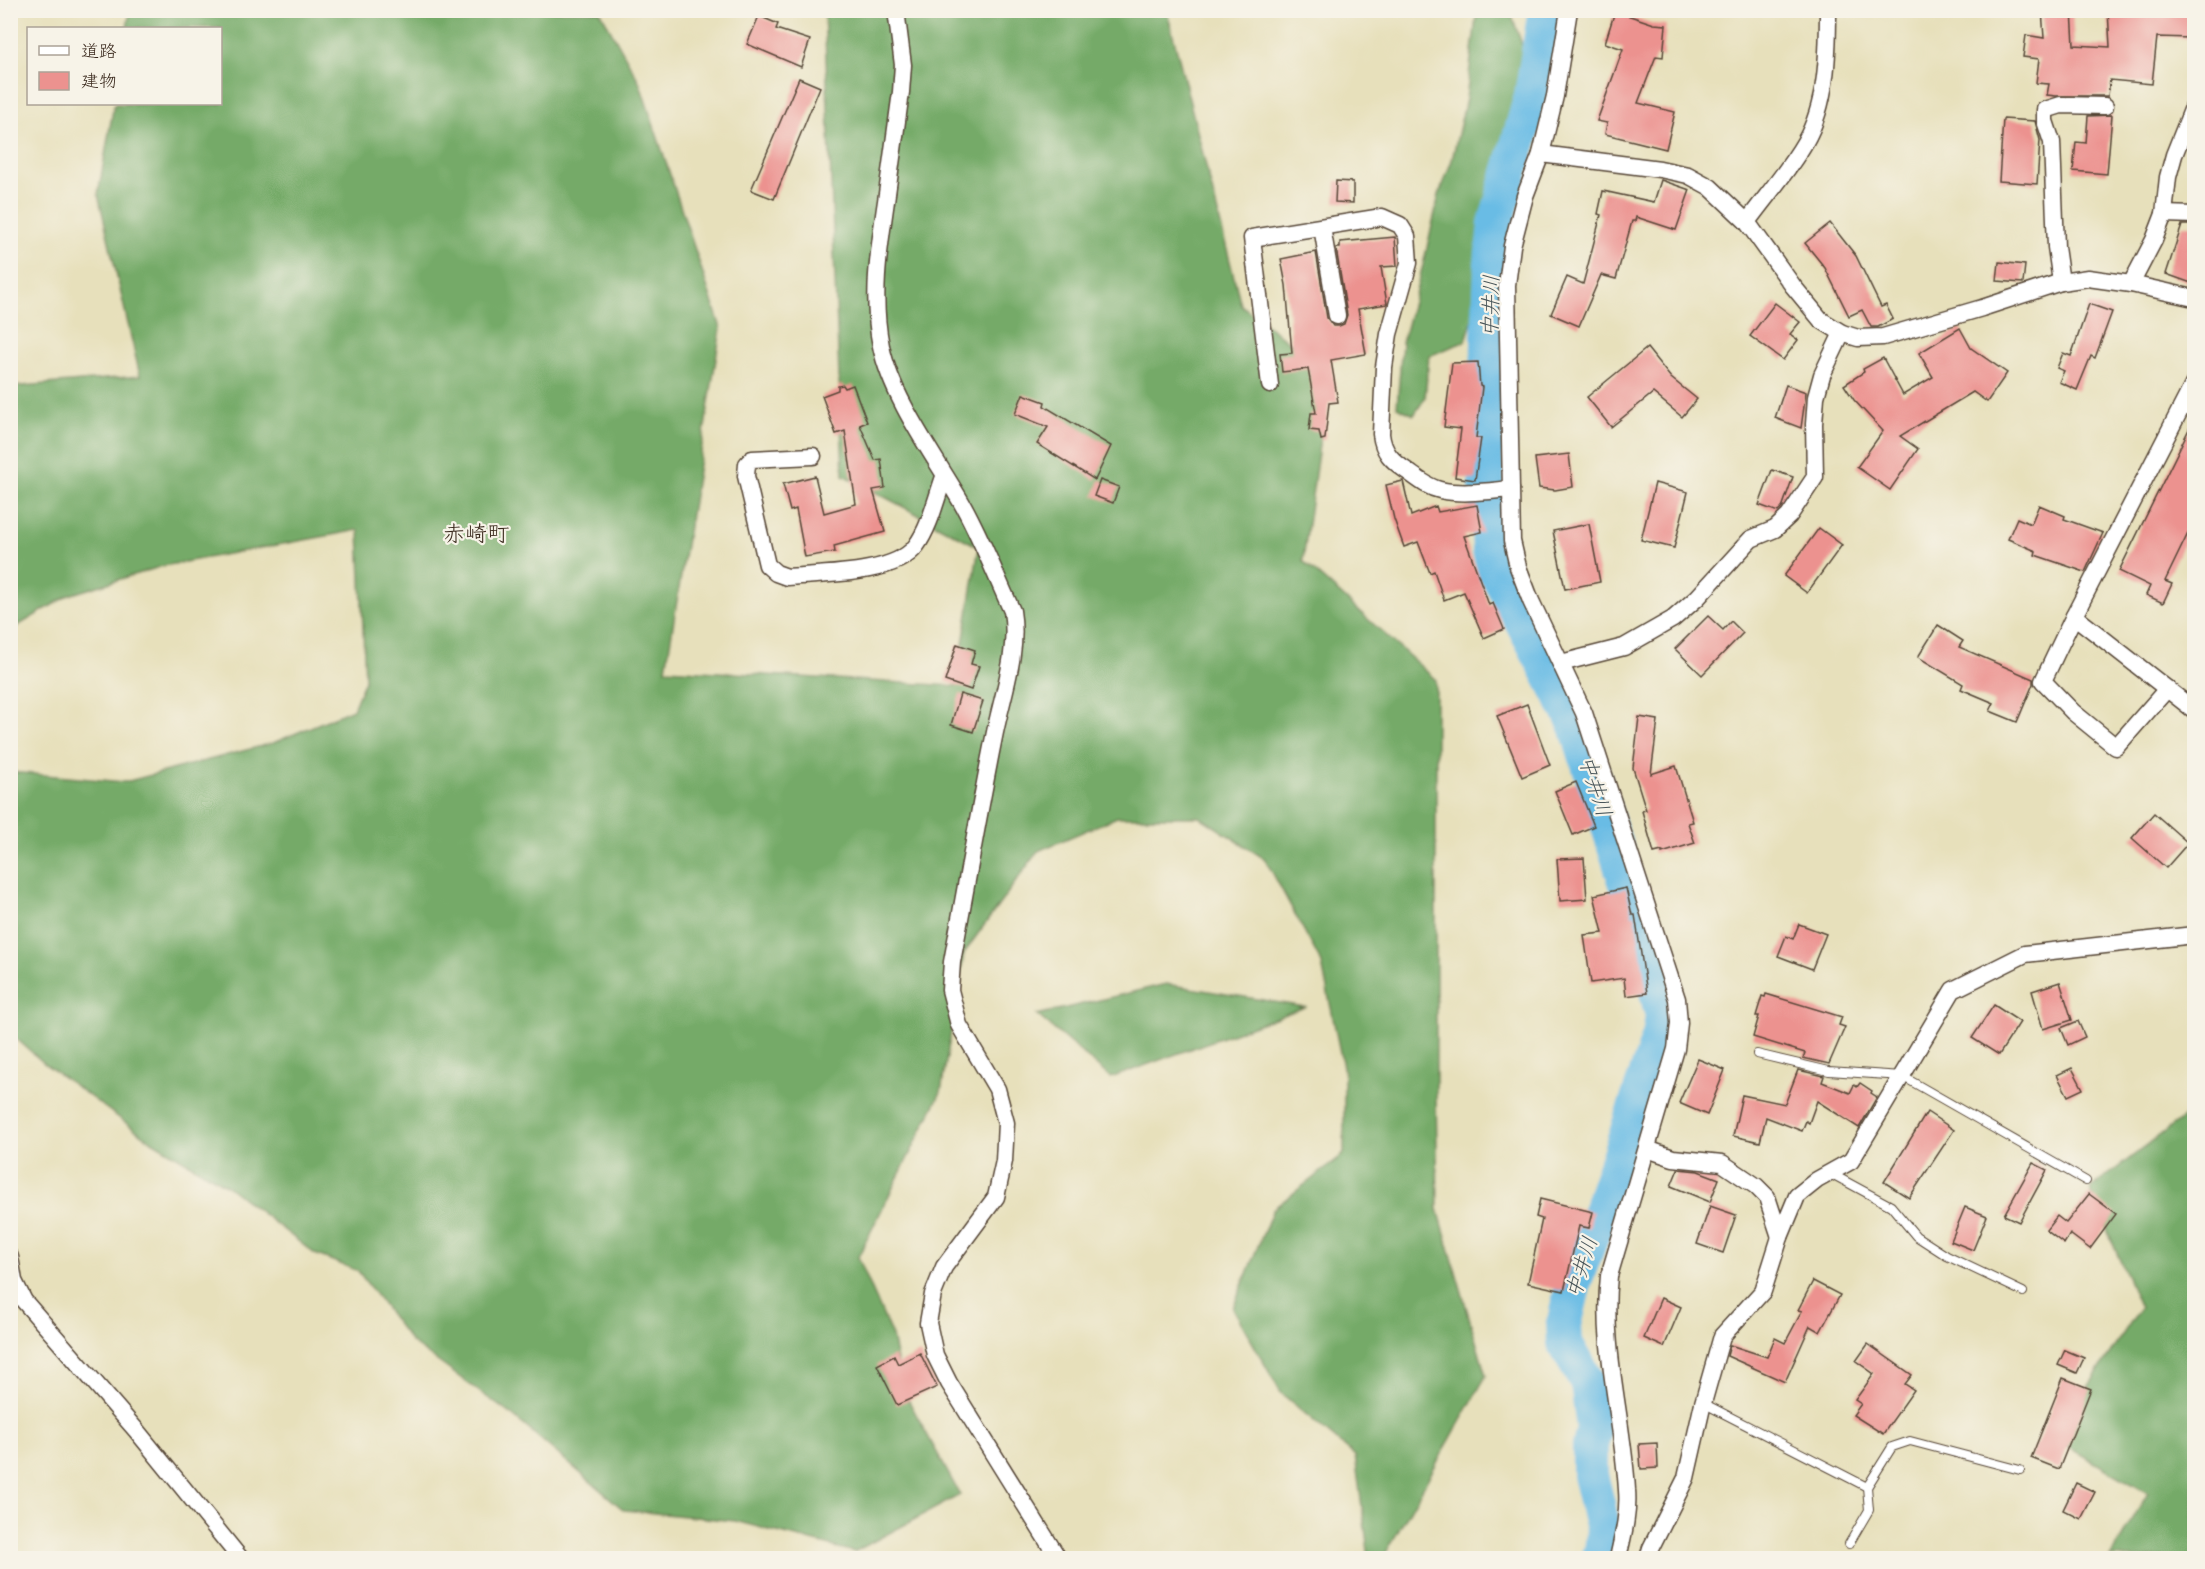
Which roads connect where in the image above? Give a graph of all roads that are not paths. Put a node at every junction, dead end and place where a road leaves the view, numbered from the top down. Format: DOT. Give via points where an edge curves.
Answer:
graph roads {
  1 [pos="896,10"];
  2 [pos="1569,10"];
  3 [pos="1828,10"];
  4 [pos="2194,105"];
  5 [pos="2105,106"];
  6 [pos="1541,154"];
  7 [pos="2164,214"];
  8 [pos="2194,215"];
  9 [pos="1747,222"];
  10 [pos="1322,227"];
  11 [pos="2061,282"];
  12 [pos="2131,284"];
  13 [pos="2194,298"];
  14 [pos="1337,316"];
  15 [pos="1842,333"];
  16 [pos="2194,383"];
  17 [pos="1270,385"];
  18 [pos="813,456"];
  19 [pos="944,477"];
  20 [pos="1506,489"];
  21 [pos="2074,616"];
  22 [pos="1561,663"];
  23 [pos="2168,689"];
  24 [pos="2194,710"];
  25 [pos="2194,935"];
  26 [pos="1757,1054"];
  27 [pos="1902,1076"];
  28 [pos="1647,1149"];
  29 [pos="1830,1173"];
  30 [pos="2086,1181"];
  31 [pos="1780,1237"];
  32 [pos="10,1257"];
  33 [pos="2023,1292"];
  34 [pos="1702,1403"];
  35 [pos="2020,1470"];
  36 [pos="1867,1487"];
  37 [pos="1849,1544"];
  38 [pos="240,1558"];
  39 [pos="1058,1558"];
  40 [pos="1618,1558"];
  41 [pos="1648,1558"];
  1 -- 19 [label="street" via="903,65 876,268 876,300 881,346 891,377"];
  2 -- 6 [label="street"];
  3 -- 9 [label="street" via="1825,72 1817,112 1805,142"];
  4 -- 7 [label="street" via="2174,155"];
  5 -- 11 [label="street" via="2061,105 2045,110 2052,142"];
  6 -- 9 [label="street" via="1688,175 1710,187"];
  6 -- 20 [label="street" via="1512,246 1507,285"];
  7 -- 8 [label="street"];
  7 -- 12 [label="street"];
  9 -- 15 [label="street" via="1821,320"];
  10 -- 14 [label="street"];
  10 -- 17 [label="street" via="1252,238"];
  10 -- 20 [label="street" via="1382,218 1400,225 1407,236 1409,263 1384,367 1381,434 1387,455 1426,485 1439,490"];
  11 -- 12 [label="street" via="2088,278"];
  11 -- 15 [label="street" via="1883,337 1858,338"];
  12 -- 13 [label="street"];
  15 -- 22 [label="street" via="1816,397 1815,477 1789,516 1775,529 1751,539 1666,624 1624,646"];
  16 -- 21 [label="street"];
  18 -- 19 [label="street" via="752,459 747,464 746,476 767,565 788,577 879,568 903,559 916,548 925,532"];
  19 -- 39 [label="street" via="964,507 1012,610 1015,628 950,990 959,1025 997,1089 1006,1122 1004,1161 996,1197 944,1267 933,1294 928,1323 935,1355 949,1383"];
  20 -- 22 [label="street" via="1518,567"];
  21 -- 23 [label="street"];
  21 -- 23 [label="street" via="2043,681 2116,747"];
  22 -- 28 [label="street" via="1584,713 1677,999 1676,1049"];
  23 -- 24 [label="street"];
  25 -- 27 [label="street" via="2025,954 1953,990"];
  26 -- 27 [label="lane" via="1829,1071"];
  27 -- 29 [label="street" via="1851,1161"];
  27 -- 30 [label="lane"];
  28 -- 31 [label="street" via="1673,1158 1722,1163 1756,1185 1767,1197"];
  28 -- 40 [label="street" via="1609,1275 1606,1302 1628,1491"];
  29 -- 31 [label="street" via="1797,1196"];
  29 -- 33 [label="lane" via="1891,1206 1916,1236 1947,1256"];
  31 -- 34 [label="street" via="1763,1291 1722,1336"];
  32 -- 38 [label="street" via="14,1281 24,1300"];
  34 -- 36 [label="lane"];
  34 -- 41 [label="street" via="1686,1478"];
  35 -- 36 [label="lane" via="1910,1441 1892,1447"];
  36 -- 37 [label="lane" via="1869,1510"];
}
